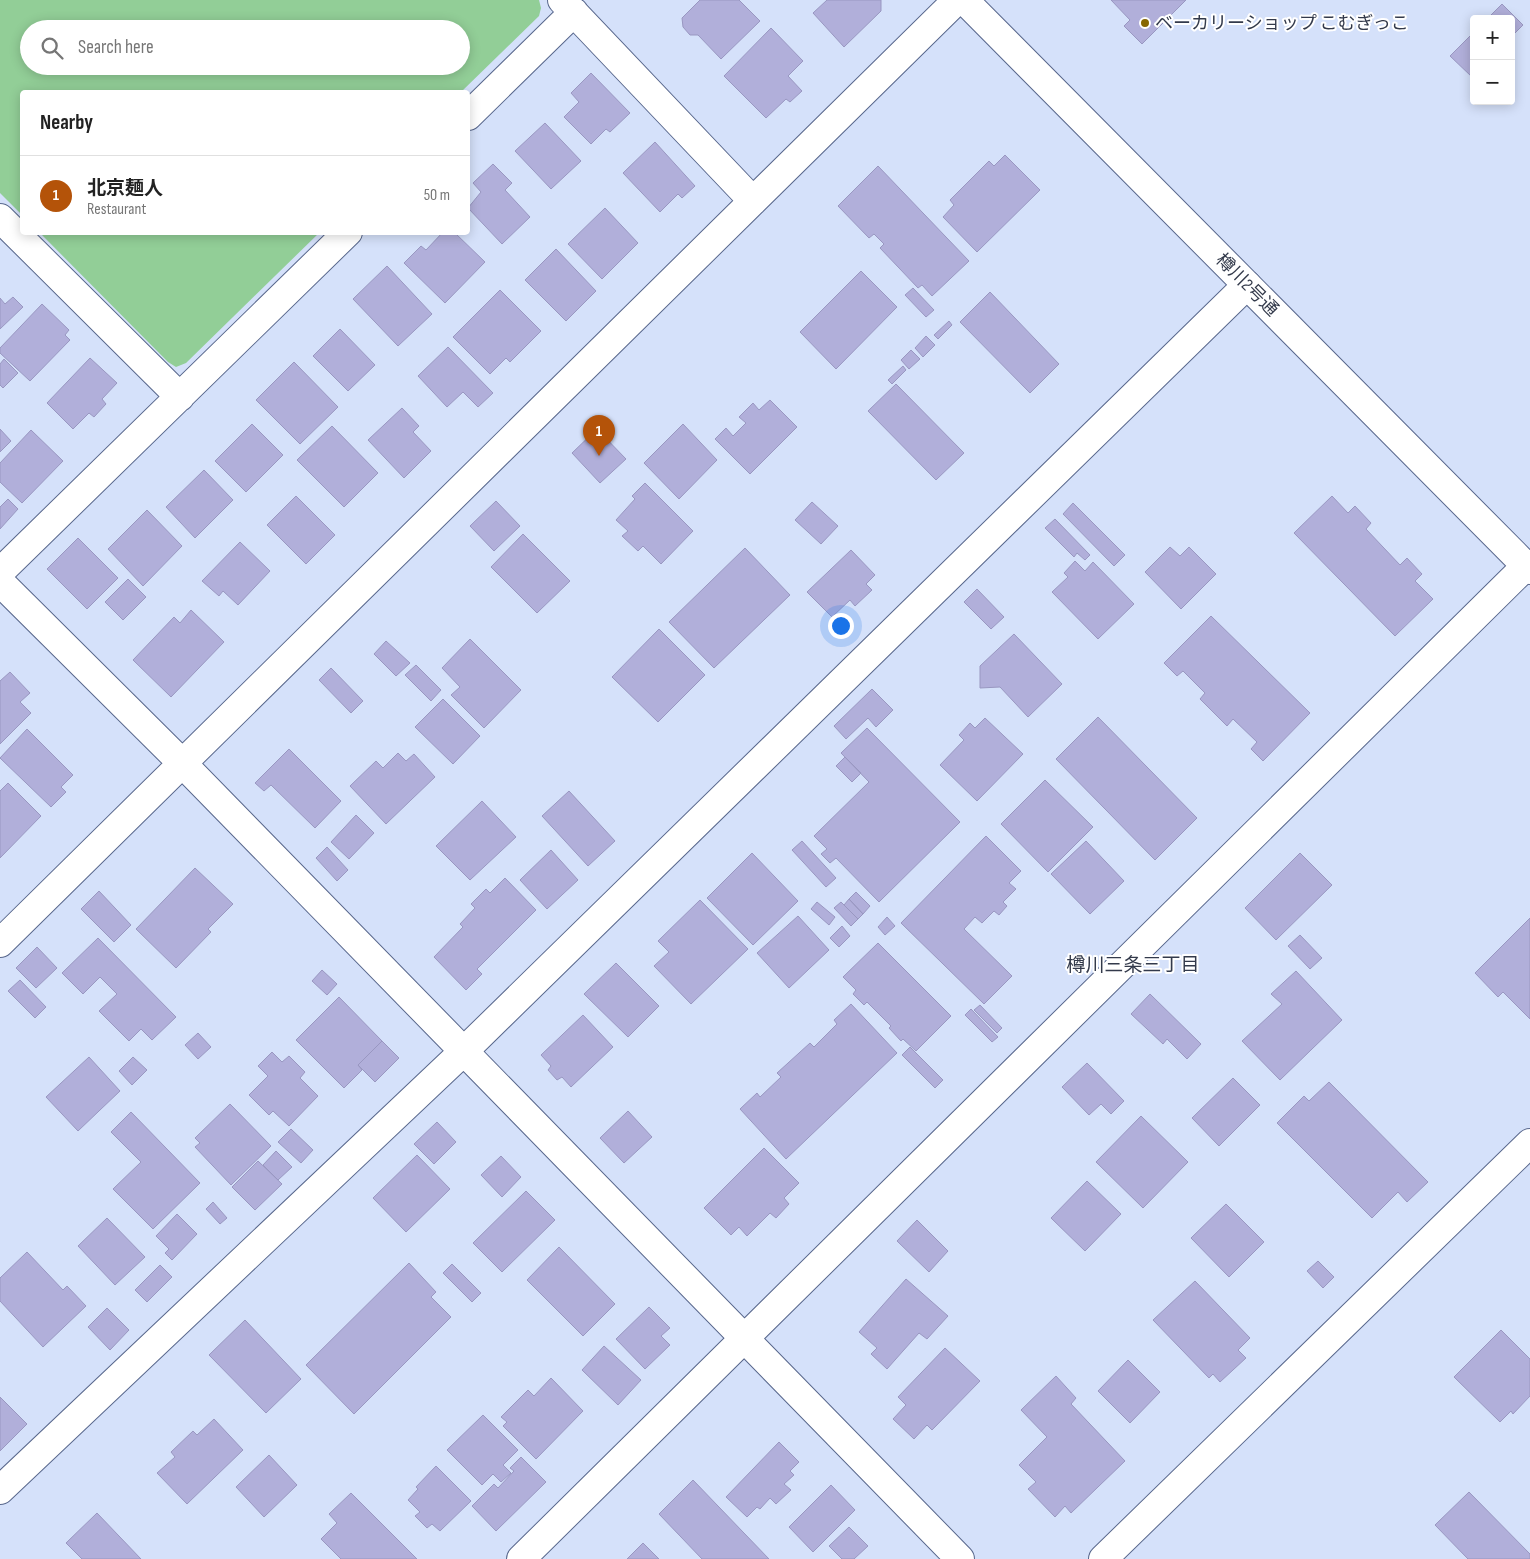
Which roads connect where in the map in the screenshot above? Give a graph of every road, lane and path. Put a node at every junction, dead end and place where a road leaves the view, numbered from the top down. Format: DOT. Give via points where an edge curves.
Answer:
graph roads {
  1 [pos="957,0"];
  2 [pos="964,0"];
  3 [pos="568,6"];
  4 [pos="470,114"];
  5 [pos="753,201"];
  6 [pos="0,218"];
  7 [pos="345,235"];
  8 [pos="1247,285"];
  9 [pos="180,397"];
  10 [pos="1528,568"];
  11 [pos="0,572"];
  12 [pos="0,582"];
  13 [pos="182,763"];
  14 [pos="0,943"];
  15 [pos="464,1051"];
  16 [pos="1530,1143"];
  17 [pos="744,1338"];
  18 [pos="0,1490"];
  19 [pos="521,1559"];
  20 [pos="960,1559"];
  21 [pos="1103,1559"];
  1 -- 5 [label="street"];
  2 -- 8 [label="street, 樽川2号通"];
  3 -- 4 [label="street"];
  3 -- 5 [label="street"];
  5 -- 13 [label="street"];
  6 -- 9 [label="street"];
  7 -- 9 [label="street"];
  8 -- 10 [label="street, 樽川2号通"];
  8 -- 15 [label="street"];
  9 -- 11 [label="street"];
  10 -- 17 [label="street"];
  12 -- 13 [label="street"];
  13 -- 14 [label="street"];
  13 -- 15 [label="street"];
  15 -- 17 [label="street"];
  15 -- 18 [label="street"];
  16 -- 21 [label="street"];
  17 -- 19 [label="street"];
  17 -- 20 [label="street"];
}
